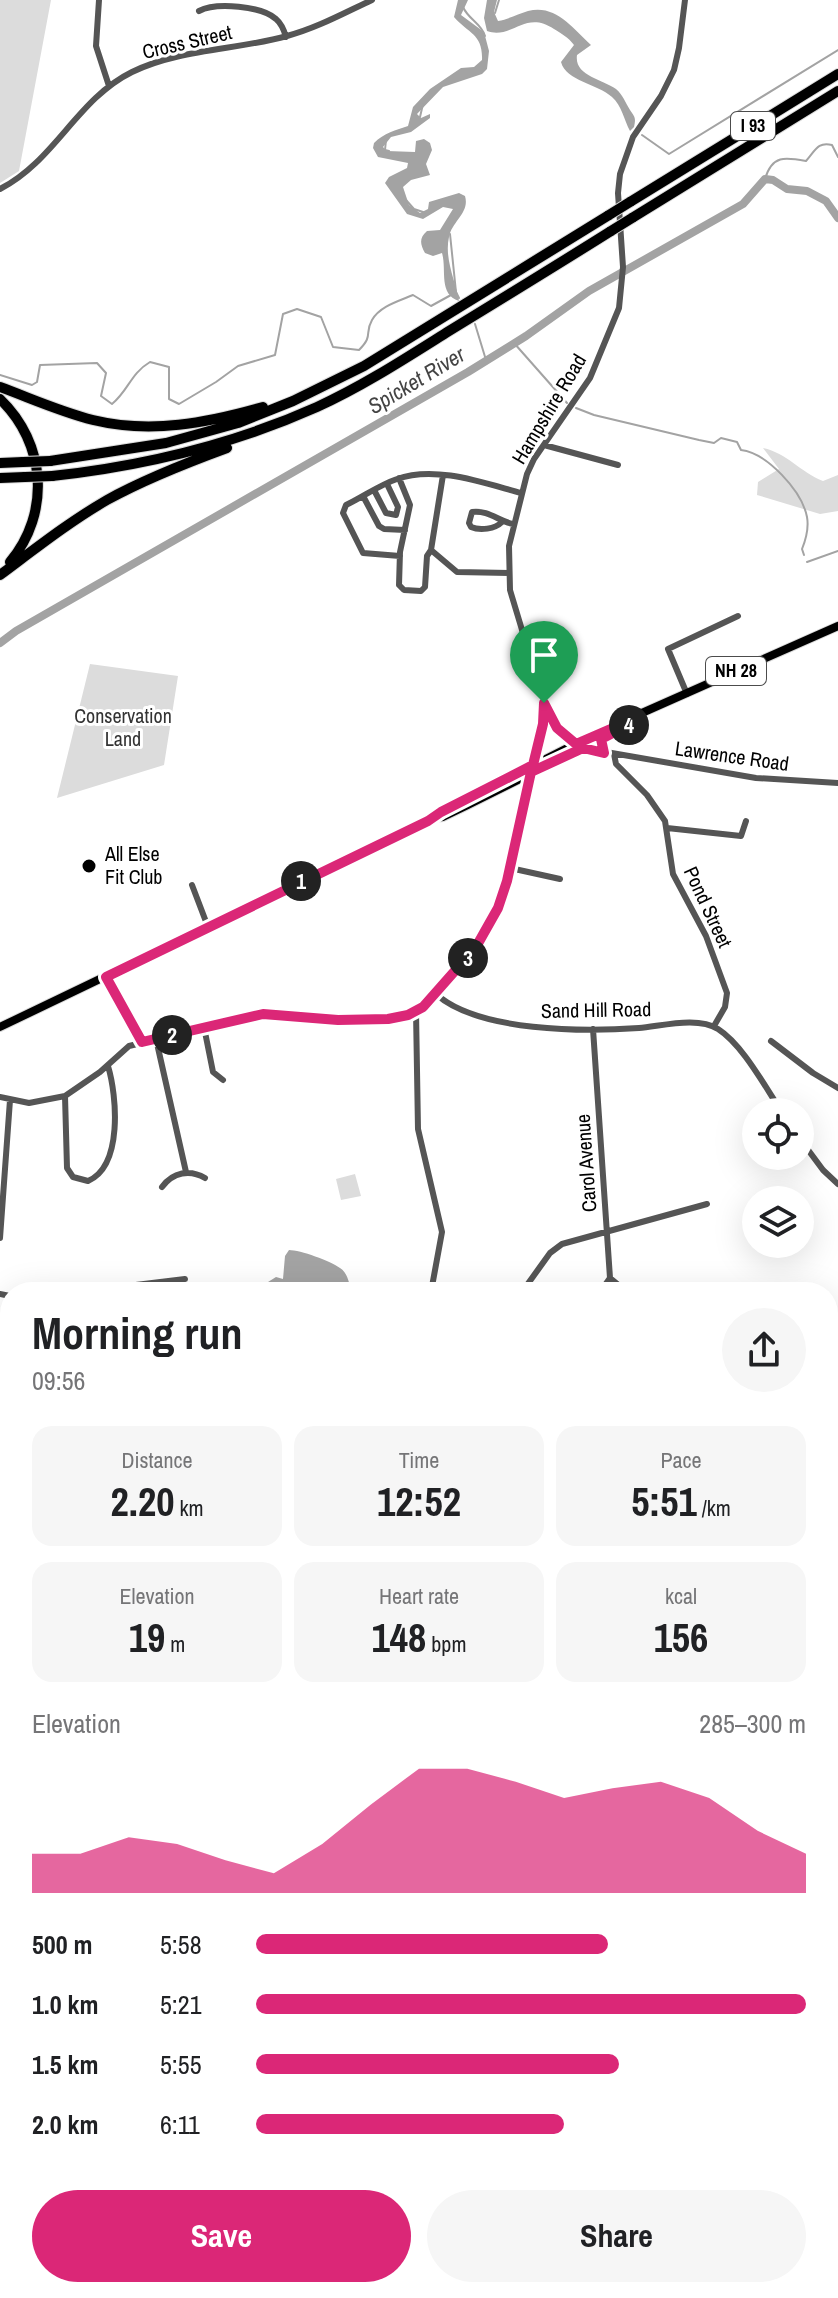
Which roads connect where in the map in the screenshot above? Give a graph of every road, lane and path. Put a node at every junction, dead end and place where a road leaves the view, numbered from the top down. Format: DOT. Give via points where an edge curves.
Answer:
graph roads {
  1 [pos="99,0"];
  2 [pos="344,0"];
  3 [pos="371,0"];
  4 [pos="685,0"];
  5 [pos="199,11"];
  6 [pos="349,11"];
  7 [pos="286,37"];
  8 [pos="838,74"];
  9 [pos="109,86"];
  10 [pos="838,91"];
  11 [pos="0,189"];
  12 [pos="0,387"];
  13 [pos="319,390"];
  14 [pos="0,399"];
  15 [pos="319,406"];
  16 [pos="544,445"];
  17 [pos="0,463"];
  18 [pos="618,465"];
  19 [pos="443,475"];
  20 [pos="0,478"];
  21 [pos="399,478"];
  22 [pos="387,484"];
  23 [pos="374,490"];
  24 [pos="521,493"];
  25 [pos="363,496"];
  26 [pos="502,522"];
  27 [pos="513,524"];
  28 [pos="405,530"];
  29 [pos="431,550"];
  30 [pos="400,556"];
  31 [pos="509,573"];
  32 [pos="0,574"];
  33 [pos="738,616"];
  34 [pos="838,626"];
  35 [pos="687,694"];
  36 [pos="544,703"];
  37 [pos="636,718"];
  38 [pos="557,728"];
  39 [pos="541,731"];
  40 [pos="601,739"];
  41 [pos="580,746"];
  42 [pos="609,754"];
  43 [pos="532,768"];
  44 [pos="838,783"];
  45 [pos="746,821"];
  46 [pos="667,828"];
  47 [pos="510,868"];
  48 [pos="560,879"];
  49 [pos="192,885"];
  50 [pos="208,927"];
  51 [pos="106,977"];
  52 [pos="436,994"];
  53 [pos="416,1011"];
  54 [pos="714,1026"];
  55 [pos="0,1027"];
  56 [pos="204,1027"];
  57 [pos="593,1029"];
  58 [pos="156,1039"];
  59 [pos="771,1041"];
  60 [pos="142,1042"];
  61 [pos="108,1066"];
  62 [pos="223,1080"];
  63 [pos="838,1088"];
  64 [pos="65,1096"];
  65 [pos="0,1097"];
  66 [pos="772,1098"];
  67 [pos="10,1100"];
  68 [pos="814,1158"];
  69 [pos="186,1172"];
  70 [pos="205,1178"];
  71 [pos="838,1184"];
  72 [pos="162,1187"];
  73 [pos="707,1204"];
  74 [pos="607,1230"];
  75 [pos="0,1238"];
  76 [pos="610,1278"];
  77 [pos="185,1279"];
  78 [pos="160,1282"];
  79 [pos="433,1282"];
  80 [pos="530,1282"];
  81 [pos="607,1282"];
  82 [pos="615,1282"];
  1 -- 9 [label="street" via="96,46"];
  2 -- 6 [label="street"];
  3 -- 6 [label="street, Cross Street"];
  4 -- 16 [label="street, Hampshire Road" via="674,70 630,144 620,174 619,308 590,378"];
  5 -- 7 [label="street" via="213,6 261,11 278,21"];
  6 -- 7 [label="street, Cross Street"];
  7 -- 9 [label="street, Cross Street" via="164,60"];
  8 -- 13 [label="highway, I 93, bridge"];
  9 -- 11 [label="street, Cross Street" via="39,162"];
  10 -- 15 [label="highway, I 93, bridge" via="375,378"];
  12 -- 13 [label="highway" via="93,420 155,427 225,417"];
  13 -- 17 [label="highway, I 93, bridge" via="191,437 50,461"];
  14 -- 32 [label="highway" via="30,442 38,489 26,537"];
  15 -- 20 [label="highway, I 93, bridge" via="196,451 52,476"];
  15 -- 32 [label="highway" via="116,496"];
  16 -- 18 [label="street"];
  16 -- 24 [label="street, Hampshire Road"];
  19 -- 21 [label="street"];
  19 -- 24 [label="street"];
  19 -- 29 [label="street"];
  21 -- 22 [label="street"];
  21 -- 28 [label="street" via="410,505"];
  22 -- 23 [label="street"];
  22 -- 23 [label="street" via="398,507 396,515 386,513"];
  23 -- 25 [label="street"];
  24 -- 27 [label="street, Hampshire Road"];
  25 -- 28 [label="street" via="379,526"];
  25 -- 30 [label="street" via="346,505 343,513 363,553"];
  26 -- 26 [label="street" via="476,511 469,523 476,529"];
  26 -- 27 [label="street"];
  27 -- 31 [label="street, Hampshire Road"];
  28 -- 30 [label="street"];
  29 -- 30 [label="street" via="421,591 399,585"];
  29 -- 31 [label="street" via="457,572"];
  31 -- 36 [label="street, Hampshire Road"];
  33 -- 35 [label="street" via="668,649"];
  34 -- 35 [label="main road, NH 28"];
  35 -- 37 [label="main road, NH 28"];
  36 -- 38 [label="street, Hampshire Road"];
  36 -- 39 [label="street, Hampshire Road"];
  37 -- 40 [label="main road, NH 28"];
  37 -- 41 [label="main road, NH 28"];
  38 -- 39 [label="street"];
  38 -- 41 [label="street, Hampshire Road"];
  39 -- 43 [label="street, Hampshire Road"];
  40 -- 41 [label="main road, NH 28"];
  40 -- 42 [label="main road"];
  41 -- 42 [label="street, Lawrence Road"];
  41 -- 43 [label="main road, NH 28"];
  42 -- 44 [label="street, Lawrence Road" via="756,778"];
  42 -- 46 [label="street, Pond Street" via="654,803"];
  43 -- 47 [label="street, Hampshire Road"];
  43 -- 50 [label="main road, NH 28" via="456,811"];
  45 -- 46 [label="street" via="741,836"];
  46 -- 54 [label="street, Pond Street" via="677,883 706,936 727,993"];
  47 -- 48 [label="street"];
  47 -- 52 [label="street, Hampshire Road" via="484,935"];
  49 -- 50 [label="street"];
  50 -- 51 [label="main road"];
  51 -- 55 [label="main road"];
  51 -- 60 [label="street"];
  52 -- 53 [label="street, Hampshire Road"];
  52 -- 57 [label="street, Sand Hill Road" via="459,1009 526,1026"];
  53 -- 56 [label="street" via="373,1020 263,1014"];
  53 -- 79 [label="street" via="418,1129 442,1232"];
  54 -- 57 [label="street, Sand Hill Road"];
  54 -- 66 [label="street" via="739,1050"];
  56 -- 58 [label="street"];
  56 -- 62 [label="street" via="213,1072"];
  57 -- 74 [label="street, Carol Avenue"];
  58 -- 60 [label="street"];
  58 -- 69 [label="street"];
  59 -- 63 [label="street"];
  60 -- 61 [label="street" via="129,1046"];
  61 -- 64 [label="street"];
  61 -- 64 [label="street" via="113,1149 101,1172 88,1181 73,1177 67,1168"];
  64 -- 67 [label="street" via="29,1103"];
  65 -- 67 [label="street"];
  67 -- 75 [label="street"];
  68 -- 71 [label="street"];
  69 -- 70 [label="street"];
  69 -- 72 [label="street"];
  73 -- 74 [label="street"];
  74 -- 76 [label="street, Carol Avenue"];
  74 -- 80 [label="street" via="557,1246"];
  76 -- 81 [label="street"];
  76 -- 82 [label="street"];
  77 -- 78 [label="street"];
}
